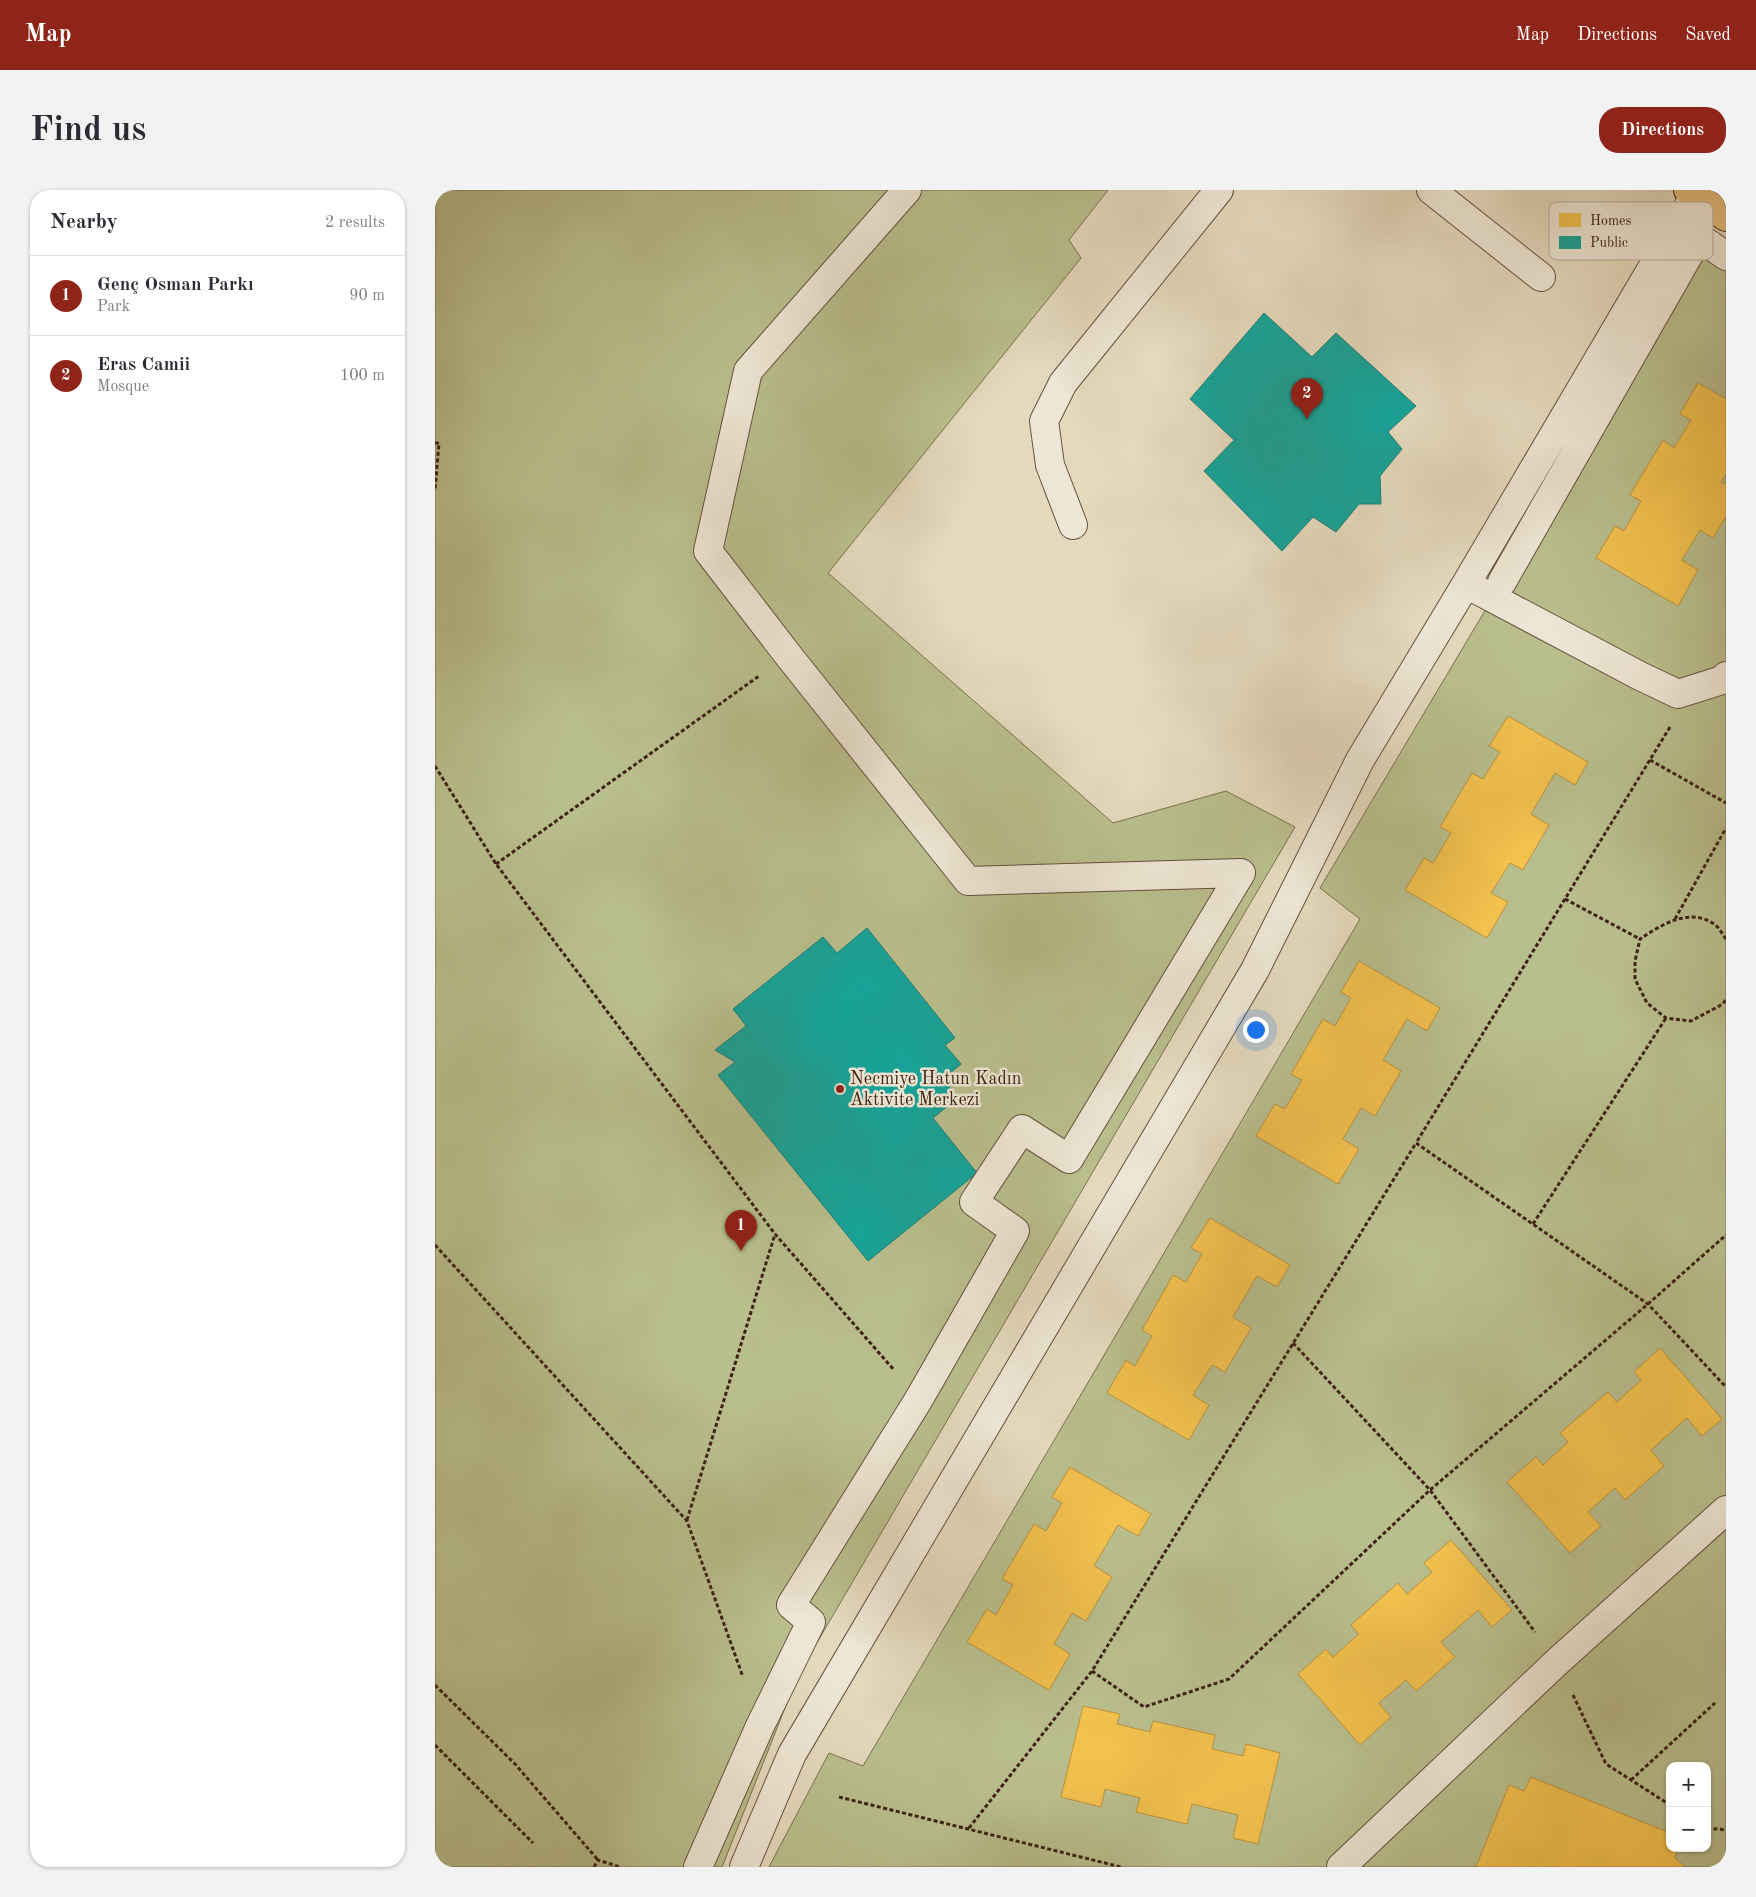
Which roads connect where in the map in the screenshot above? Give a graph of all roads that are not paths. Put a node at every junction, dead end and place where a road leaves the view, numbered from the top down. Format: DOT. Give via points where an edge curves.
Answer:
graph roads {
  1 [pos="907,190"];
  2 [pos="1219,190"];
  3 [pos="1431,190"];
  4 [pos="1691,192"];
  5 [pos="1705,202"];
  6 [pos="1713,208"];
  7 [pos="1726,217"];
  8 [pos="1713,247"];
  9 [pos="1726,256"];
  10 [pos="1652,260"];
  11 [pos="1686,260"];
  12 [pos="1541,277"];
  13 [pos="1073,525"];
  14 [pos="1502,582"];
  15 [pos="1466,584"];
  16 [pos="1726,676"];
  17 [pos="1726,1510"];
  18 [pos="698,1867"];
  19 [pos="744,1867"];
  20 [pos="1341,1867"];
  1 -- 18 [label="street" via="748,371 708,551 968,881 1241,872 1069,1159 1022,1129 974,1202 1015,1231 919,1399 791,1605 811,1622 760,1726"];
  2 -- 13 [label="street" via="1063,383 1044,421 1050,465"];
  3 -- 12 [label="street"];
  4 -- 5 [label="main road"];
  6 -- 7 [label="main road"];
  8 -- 9 [label="street"];
  10 -- 15 [label="street"];
  11 -- 14 [label="street"];
  15 -- 16 [label="street" via="1678,694"];
  15 -- 19 [label="street" via="1360,760 1255,970 792,1754"];
  17 -- 20 [label="street" via="1557,1662"];
}
